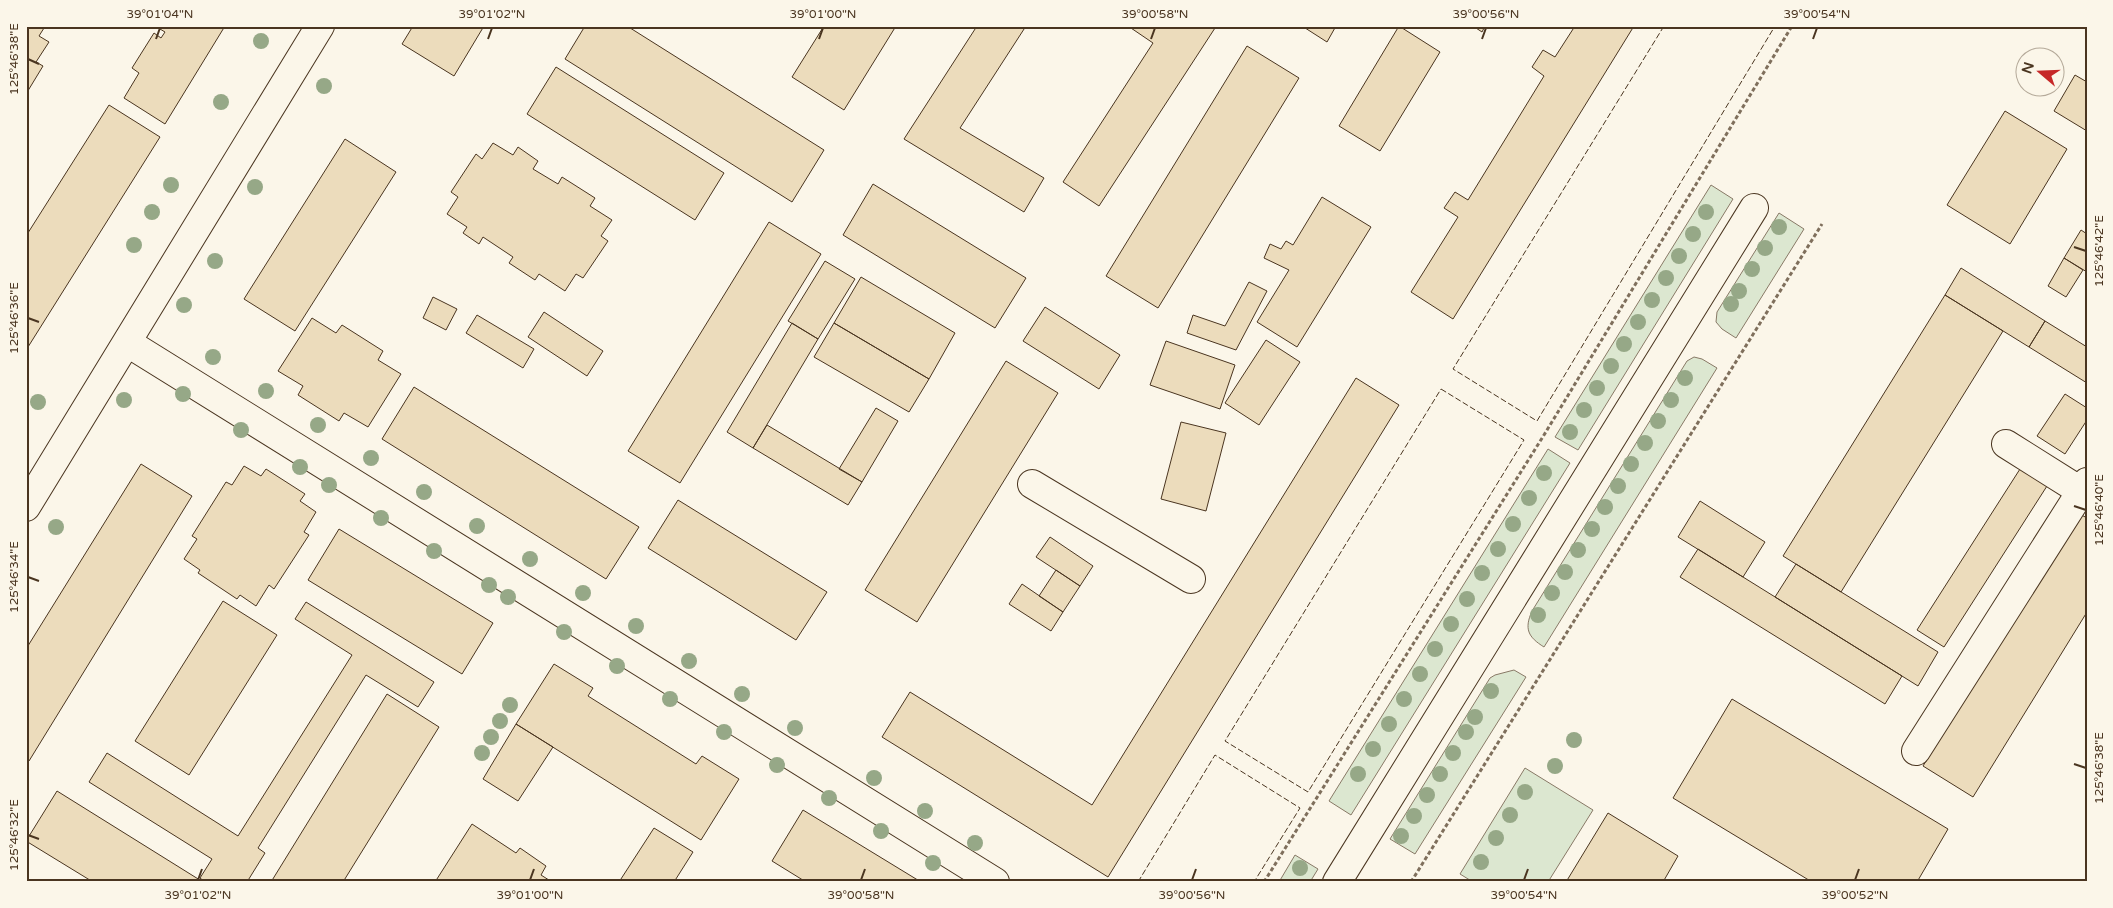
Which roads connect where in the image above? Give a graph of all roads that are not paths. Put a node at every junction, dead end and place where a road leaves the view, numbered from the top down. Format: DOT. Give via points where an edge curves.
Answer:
graph roads {
  1 [pos="320,26"];
  2 [pos="1754,208"];
  3 [pos="128,343"];
  4 [pos="2006,444"];
  5 [pos="1032,484"];
  6 [pos="2085,489"];
  7 [pos="26,506"];
  8 [pos="1191,579"];
  9 [pos="1916,751"];
  10 [pos="995,882"];
  11 [pos="1337,882"];
  1 -- 3 [label="street"];
  2 -- 11 [label="street"];
  3 -- 7 [label="street"];
  3 -- 10 [label="street"];
  4 -- 6 [label="street"];
  5 -- 8 [label="street"];
  6 -- 9 [label="street"];
}
